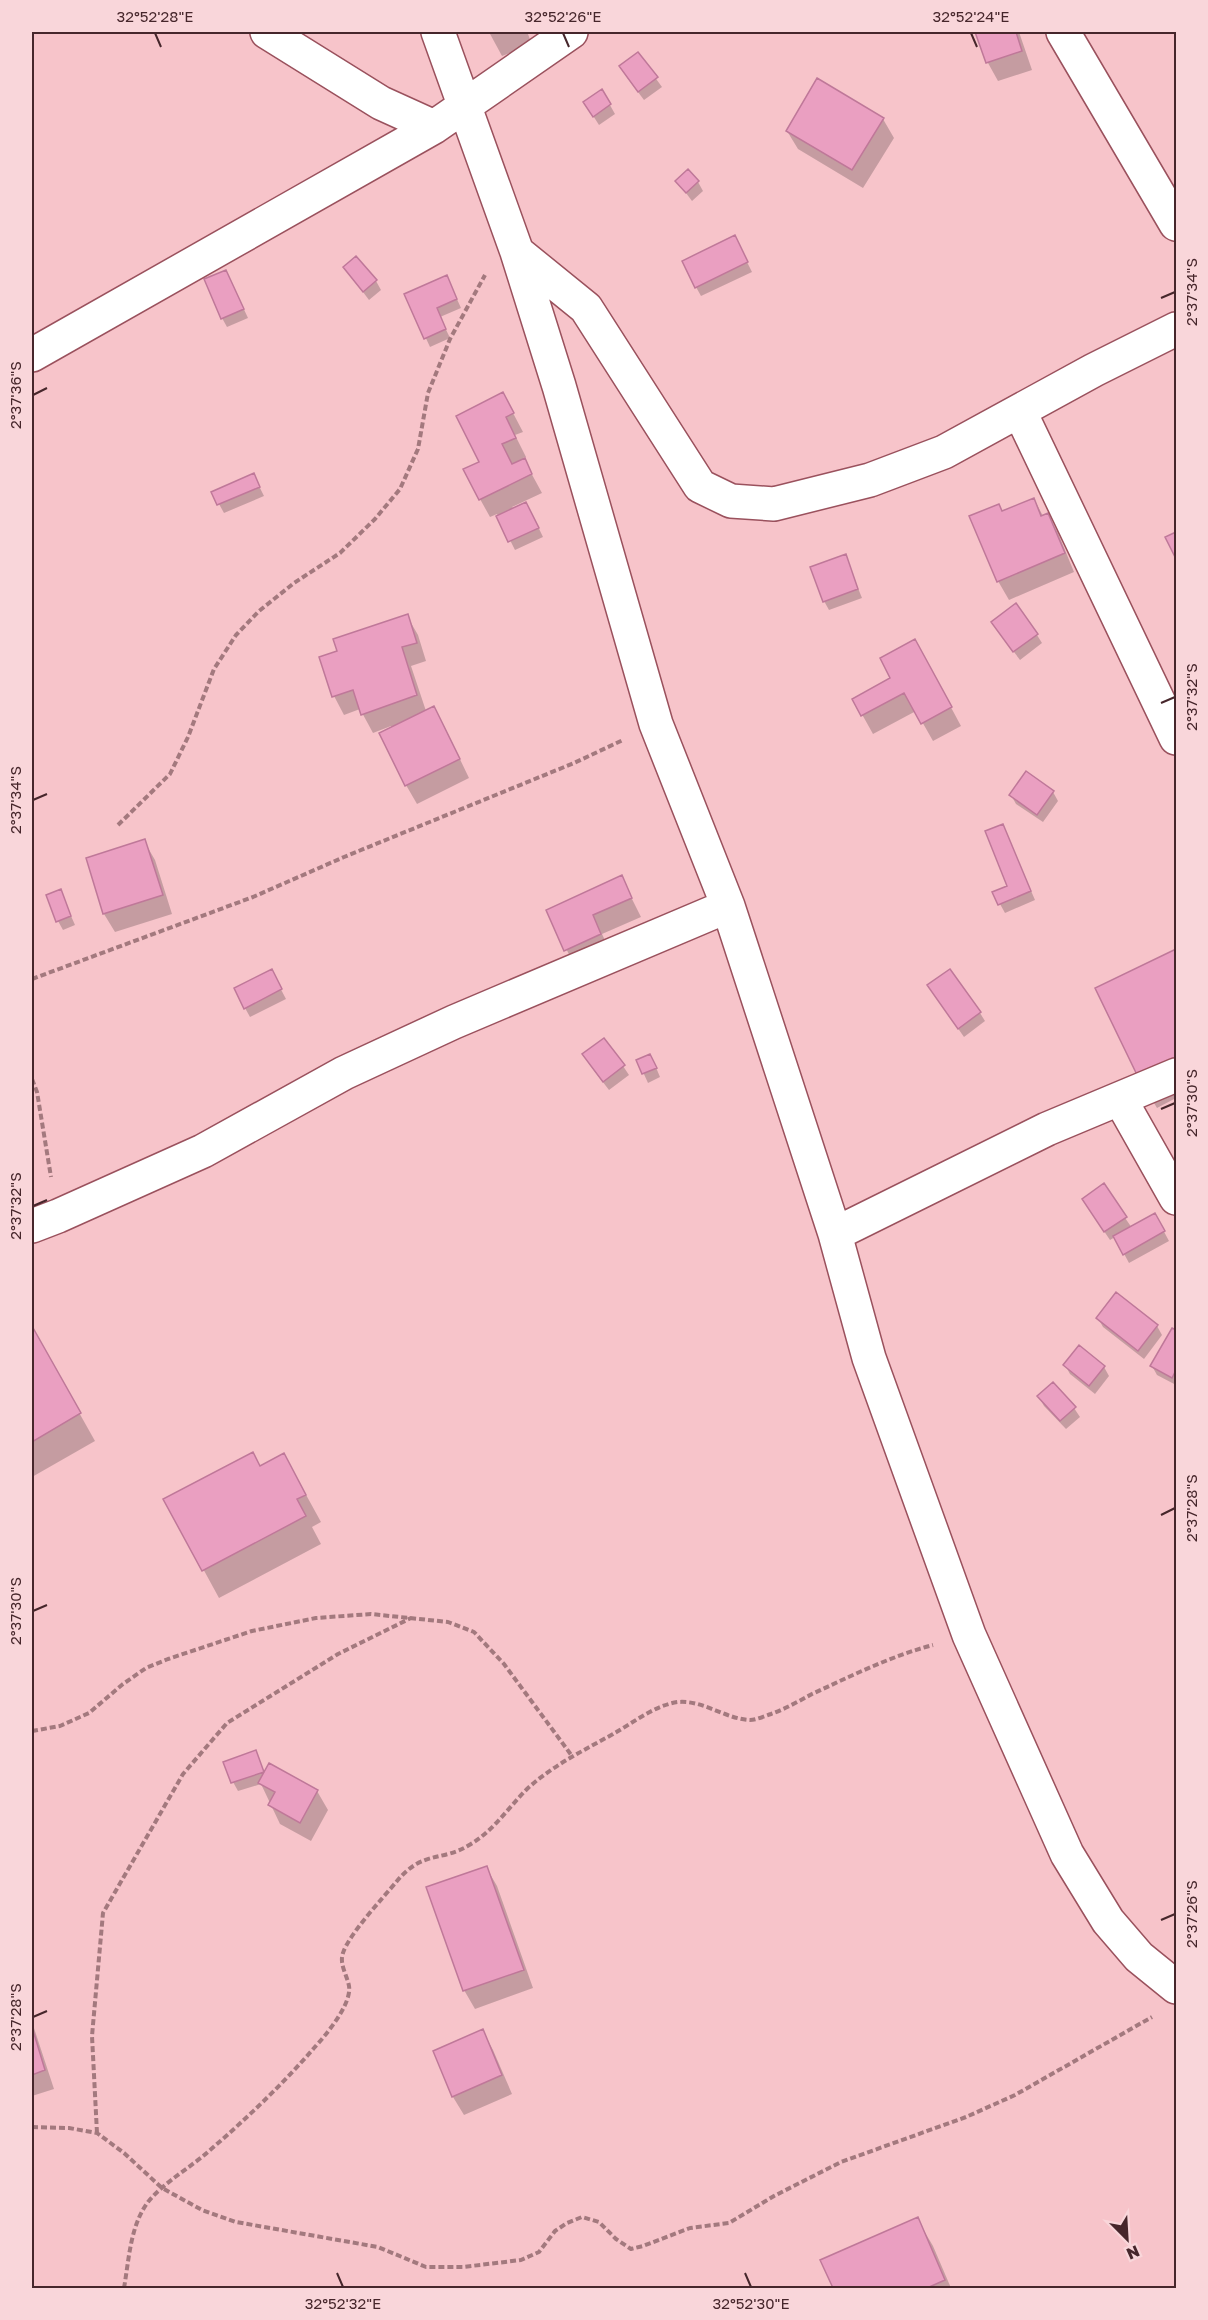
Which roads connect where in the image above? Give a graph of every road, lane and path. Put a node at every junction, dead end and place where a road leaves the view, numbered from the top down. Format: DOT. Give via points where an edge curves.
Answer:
graph roads {
  1 [pos="267,32"];
  2 [pos="438,32"];
  3 [pos="572,32"];
  4 [pos="1063,32"];
  5 [pos="465,103"];
  6 [pos="434,127"];
  7 [pos="1176,224"];
  8 [pos="518,252"];
  9 [pos="1176,329"];
  10 [pos="32,355"];
  11 [pos="1020,412"];
  12 [pos="656,724"];
  13 [pos="1176,738"];
  14 [pos="118,825"];
  15 [pos="728,906"];
  16 [pos="32,980"];
  17 [pos="1176,1075"];
  18 [pos="32,1079"];
  19 [pos="1120,1099"];
  20 [pos="1176,1198"];
  21 [pos="45,1221"];
  22 [pos="836,1234"];
  23 [pos="411,1618"];
  24 [pos="969,1635"];
  25 [pos="32,1731"];
  26 [pos="572,1756"];
  27 [pos="1176,1987"];
  28 [pos="1156,2015"];
  29 [pos="32,2127"];
  30 [pos="97,2133"];
  31 [pos="162,2188"];
  32 [pos="124,2289"];
  1 -- 6 [label="street" via="381,103"];
  2 -- 5 [label="street"];
  3 -- 5 [label="street"];
  4 -- 7 [label="street"];
  5 -- 6 [label="street"];
  5 -- 8 [label="street"];
  6 -- 10 [label="street"];
  8 -- 11 [label="street" via="586,308 700,486 731,501 774,504 870,480 944,452"];
  8 -- 12 [label="street"];
  8 -- 14 [label="path" via="485,275 450,339 428,393 418,449 400,489 340,553 294,583 236,635 214,669 170,774"];
  9 -- 11 [label="street"];
  11 -- 13 [label="street"];
  12 -- 15 [label="street"];
  12 -- 16 [label="path" via="574,763 253,897"];
  15 -- 21 [label="street" via="424,1035 345,1072 202,1151"];
  15 -- 22 [label="street"];
  17 -- 19 [label="street"];
  18 -- 21 [label="path" via="37,1092"];
  19 -- 20 [label="street"];
  19 -- 22 [label="street" via="1047,1129"];
  22 -- 24 [label="street" via="869,1358"];
  23 -- 25 [label="path" via="371,1614 316,1618 252,1631 146,1668 89,1713 60,1726"];
  23 -- 26 [label="path" via="448,1622 474,1632 504,1664"];
  23 -- 30 [label="path" via="338,1654 227,1723 183,1774 103,1913 92,2036"];
  24 -- 26 [label="path" via="912,1651 772,1714 750,1720 694,1702 677,1702"];
  24 -- 27 [label="street" via="1067,1854 1108,1921 1138,1957"];
  26 -- 31 [label="path" via="526,1790 499,1821 471,1844 451,1854 425,1858 404,1873 343,1951 341,1960 350,1996 316,2047 267,2098"];
  28 -- 31 [label="path" via="1015,2095 841,2162 729,2223 690,2228 631,2249 599,2222 582,2217 555,2231 539,2252 521,2260 426,2267 370,2245 236,2222 202,2210"];
  29 -- 30 [label="path"];
  30 -- 31 [label="path"];
  31 -- 32 [label="path" via="138,2220"];
}
